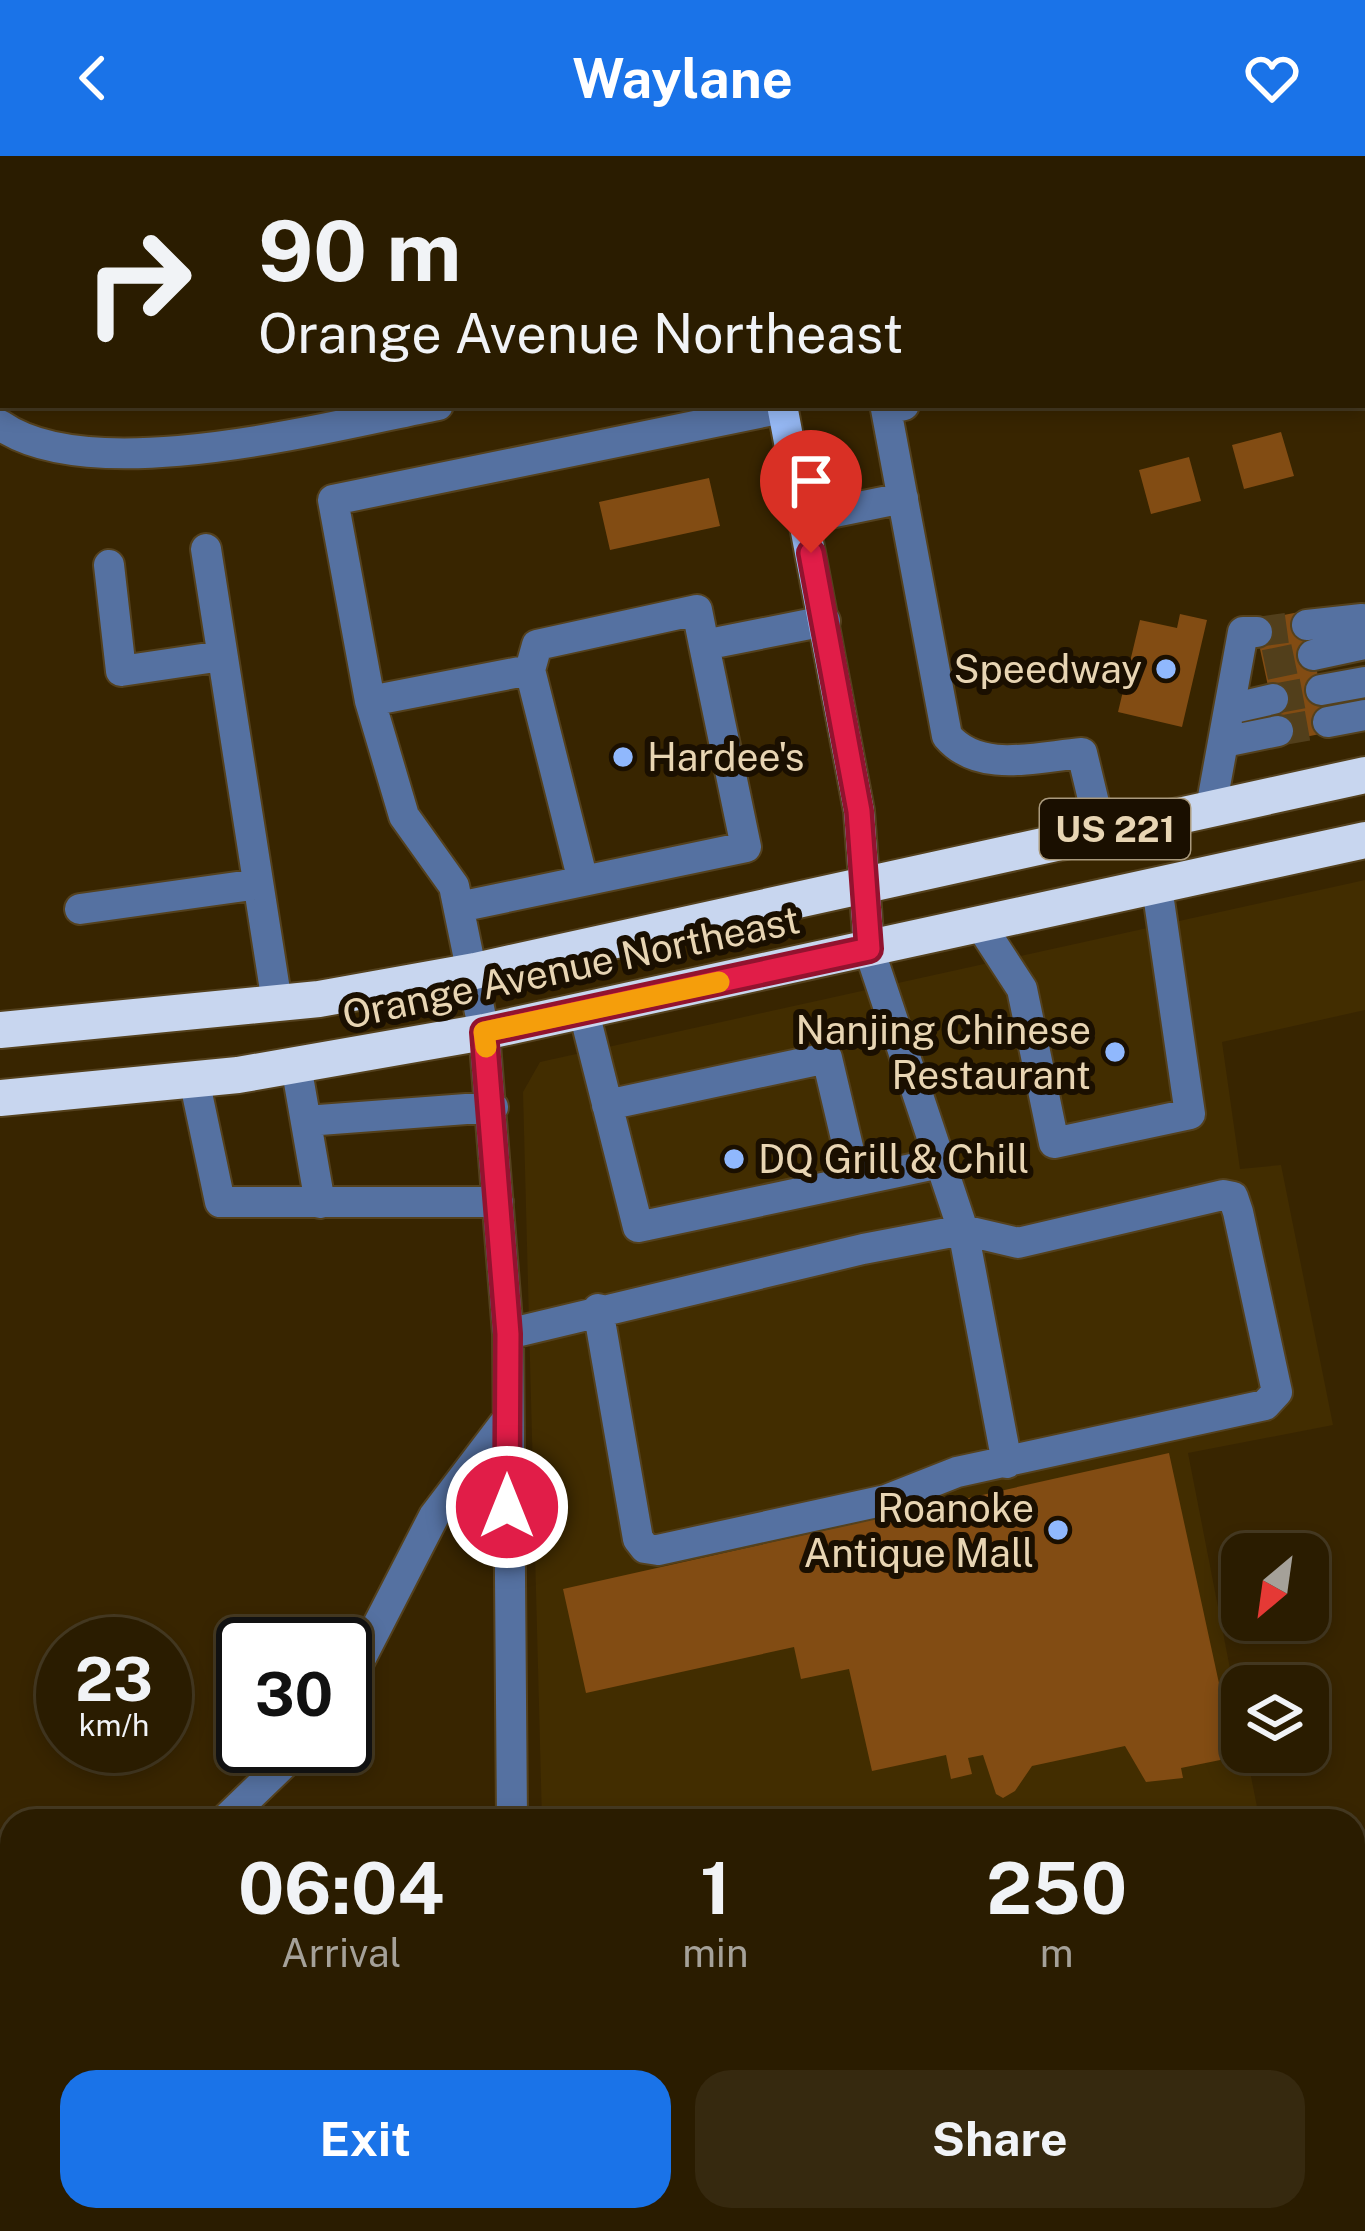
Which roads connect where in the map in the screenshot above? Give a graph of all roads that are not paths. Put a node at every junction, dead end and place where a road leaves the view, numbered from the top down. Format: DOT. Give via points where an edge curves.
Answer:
graph roads {
  1 [pos="419,408"];
  2 [pos="773,408"];
  3 [pos="783,408"];
  4 [pos="890,408"];
  5 [pos="0,425"];
  6 [pos="903,498"];
  7 [pos="805,518"];
  8 [pos="206,549"];
  9 [pos="109,565"];
  10 [pos="825,621"];
  11 [pos="1364,629"];
  12 [pos="1257,632"];
  13 [pos="1310,640"];
  14 [pos="704,645"];
  15 [pos="222,656"];
  16 [pos="530,670"];
  17 [pos="1365,682"];
  18 [pos="1321,690"];
  19 [pos="1273,699"];
  20 [pos="370,700"];
  21 [pos="1230,709"];
  22 [pos="1365,715"];
  23 [pos="1328,722"];
  24 [pos="1278,731"];
  25 [pos="1224,742"];
  26 [pos="1365,775"];
  27 [pos="1211,808"];
  28 [pos="1101,832"];
  29 [pos="1365,841"];
  30 [pos="584,881"];
  31 [pos="258,884"];
  32 [pos="865,884"];
  33 [pos="1157,887"];
  34 [pos="459,907"];
  35 [pos="80,909"];
  36 [pos="981,926"];
  37 [pos="869,949"];
  38 [pos="475,971"];
  39 [pos="277,1003"];
  40 [pos="584,1012"];
  41 [pos="0,1030"];
  42 [pos="484,1032"];
  43 [pos="296,1065"];
  44 [pos="194,1079"];
  45 [pos="0,1097"];
  46 [pos="608,1105"];
  47 [pos="494,1107"];
  48 [pos="306,1121"];
  49 [pos="940,1163"];
  50 [pos="856,1181"];
  51 [pos="498,1202"];
  52 [pos="320,1204"];
  53 [pos="963,1230"];
  54 [pos="598,1309"];
  55 [pos="508,1334"];
  56 [pos="507,1420"];
  57 [pos="1007,1463"];
  58 [pos="372,1637"];
  59 [pos="274,1773"];
  60 [pos="236,1809"];
  61 [pos="512,1809"];
  1 -- 5 [label="street" via="123,456 35,445"];
  2 -- 20 [label="street" via="333,500"];
  3 -- 7 [label="main road"];
  4 -- 6 [label="street"];
  6 -- 7 [label="street"];
  6 -- 28 [label="street" via="947,736 963,755 988,760 1082,753"];
  7 -- 10 [label="main road"];
  8 -- 15 [label="street"];
  9 -- 15 [label="street" via="121,671"];
  10 -- 14 [label="street"];
  10 -- 32 [label="main road"];
  11 -- 13 [label="street"];
  12 -- 21 [label="street" via="1244,632 1251,668"];
  14 -- 16 [label="street" via="697,610 537,645"];
  14 -- 30 [label="street" via="746,847"];
  15 -- 31 [label="street"];
  16 -- 20 [label="street"];
  16 -- 30 [label="street"];
  17 -- 18 [label="street"];
  19 -- 21 [label="street"];
  20 -- 34 [label="street" via="404,816 454,886"];
  21 -- 25 [label="street"];
  22 -- 23 [label="street"];
  24 -- 25 [label="street"];
  25 -- 27 [label="street"];
  26 -- 27 [label="highway, Orange Avenue Northeast / US 221"];
  27 -- 28 [label="highway, Orange Avenue Northeast / US 221"];
  28 -- 32 [label="highway, Orange Avenue Northeast / US 221"];
  29 -- 33 [label="highway, Orange Avenue Northeast / US 221"];
  30 -- 34 [label="street"];
  31 -- 35 [label="street"];
  31 -- 39 [label="street"];
  32 -- 37 [label="main road"];
  32 -- 38 [label="highway, Orange Avenue Northeast / US 221"];
  33 -- 36 [label="highway, Orange Avenue Northeast / US 221"];
  33 -- 36 [label="street" via="1190,1114 1054,1143 1022,989"];
  34 -- 38 [label="street"];
  36 -- 37 [label="highway, Orange Avenue Northeast / US 221"];
  37 -- 40 [label="highway, Orange Avenue Northeast / US 221"];
  37 -- 49 [label="street"];
  38 -- 39 [label="highway, Orange Avenue Northeast / US 221"];
  38 -- 42 [label="street"];
  39 -- 41 [label="highway, Orange Avenue Northeast / US 221"];
  40 -- 42 [label="highway, Orange Avenue Northeast / US 221"];
  40 -- 46 [label="street"];
  42 -- 43 [label="highway, Orange Avenue Northeast / US 221"];
  42 -- 47 [label="street"];
  43 -- 44 [label="highway, Orange Avenue Northeast / US 221"];
  43 -- 48 [label="street"];
  44 -- 45 [label="highway, Orange Avenue Northeast / US 221"];
  44 -- 52 [label="street" via="220,1202"];
  46 -- 50 [label="street" via="638,1227"];
  46 -- 50 [label="street" via="827,1058"];
  47 -- 48 [label="street"];
  47 -- 51 [label="street"];
  48 -- 52 [label="street"];
  49 -- 50 [label="street"];
  49 -- 53 [label="street"];
  51 -- 52 [label="street"];
  51 -- 55 [label="street"];
  53 -- 54 [label="street"];
  53 -- 57 [label="street"];
  53 -- 57 [label="street" via="1018,1243 1233,1197 1276,1392 1265,1406"];
  54 -- 55 [label="street"];
  54 -- 57 [label="street" via="646,1548 886,1500 925,1480"];
  55 -- 56 [label="street"];
  56 -- 58 [label="street" via="434,1516"];
  56 -- 61 [label="street"];
  59 -- 60 [label="street"];
}
